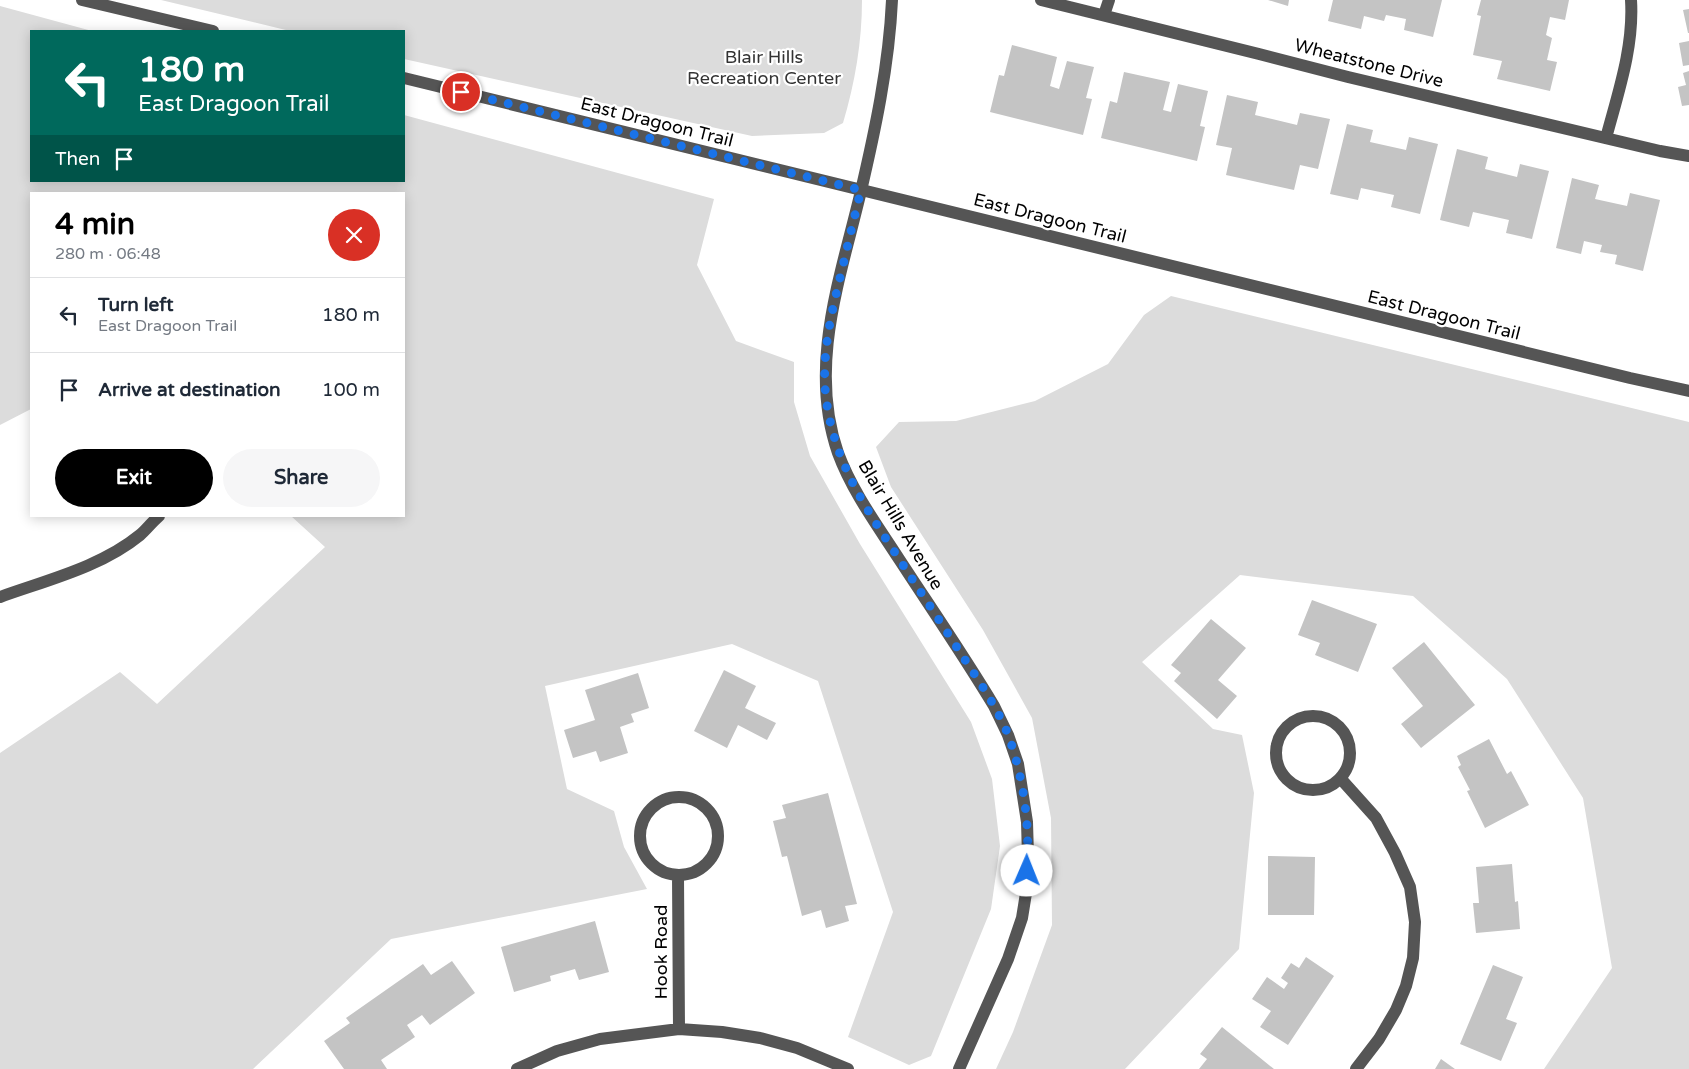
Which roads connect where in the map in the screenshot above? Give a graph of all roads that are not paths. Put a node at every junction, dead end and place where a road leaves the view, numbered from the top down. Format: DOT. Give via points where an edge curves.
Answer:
graph roads {
  1 [pos="82,0"];
  2 [pos="892,0"];
  3 [pos="1041,0"];
  4 [pos="1109,0"];
  5 [pos="1631,0"];
  6 [pos="1104,15"];
  7 [pos="209,30"];
  8 [pos="405,78"];
  9 [pos="1606,138"];
  10 [pos="1689,156"];
  11 [pos="861,190"];
  12 [pos="1689,392"];
  13 [pos="158,517"];
  14 [pos="0,597"];
  15 [pos="1341,778"];
  16 [pos="678,876"];
  17 [pos="679,1029"];
  18 [pos="517,1069"];
  19 [pos="848,1069"];
  20 [pos="959,1069"];
  21 [pos="1356,1069"];
  1 -- 7 [label="street"];
  2 -- 11 [label="street, Blair Hills Avenue" via="891,30"];
  3 -- 6 [label="street, Wheatstone Drive"];
  4 -- 6 [label="street"];
  5 -- 9 [label="street" via="1628,52"];
  6 -- 9 [label="street, Wheatstone Drive"];
  8 -- 11 [label="street, East Dragoon Trail"];
  9 -- 10 [label="street, Wheatstone Drive"];
  11 -- 12 [label="street, East Dragoon Trail"];
  11 -- 20 [label="street, Blair Hills Avenue" via="826,347 824,375 832,431 859,496 994,706 1018,764 1027,822 1027,887 1022,918 1008,959"];
  13 -- 14 [label="street" via="140,535 110,555"];
  15 -- 15 [label="street" via="1330,787 1316,791 1290,783 1276,760 1276,746 1290,723 1302,717 1316,716 1341,728 1348,740 1350,753 1348,767"];
  15 -- 21 [label="street" via="1376,818 1395,853 1410,887 1415,922 1413,958 1406,986 1379,1039"];
  16 -- 16 [label="street" via="662,872 650,864 642,850 639,835 643,820 652,807 665,799 681,796 696,800 708,809 717,822 719,838 715,853 706,865 693,874"];
  16 -- 17 [label="street, Hook Road"];
  17 -- 18 [label="street" via="600,1039"];
  17 -- 19 [label="street" via="760,1038 797,1048"];
}
